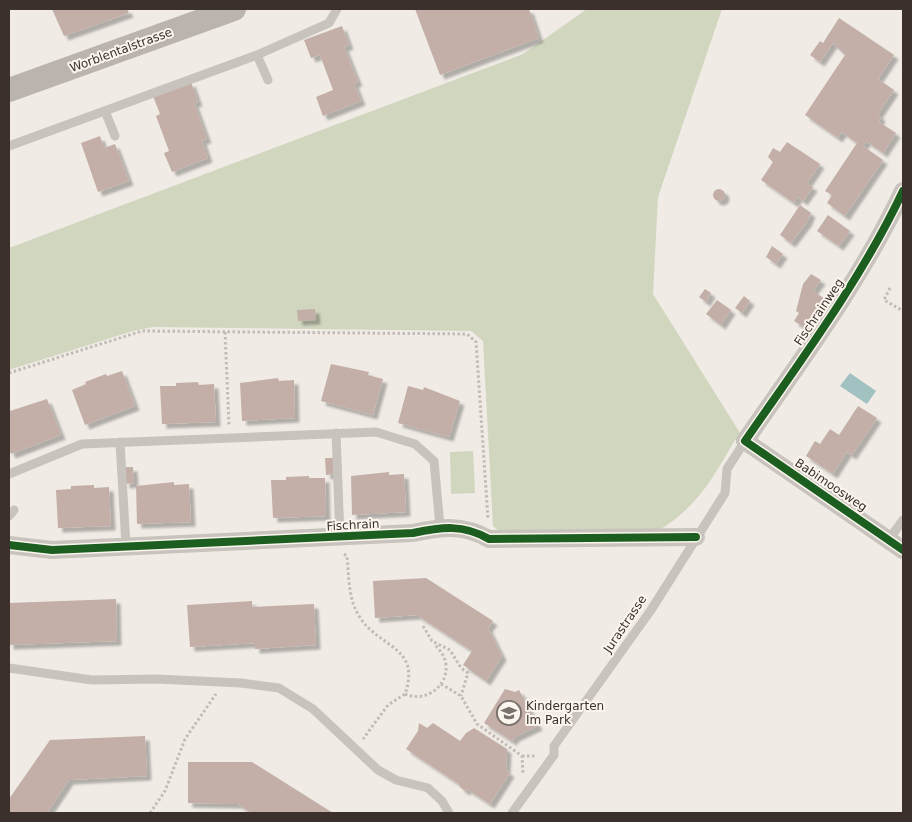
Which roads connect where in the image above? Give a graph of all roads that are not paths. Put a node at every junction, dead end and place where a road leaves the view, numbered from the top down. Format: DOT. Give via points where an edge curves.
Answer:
graph roads {
  1 [pos="234,9"];
  2 [pos="336,9"];
  3 [pos="257,55"];
  4 [pos="268,80"];
  5 [pos="9,90"];
  6 [pos="105,111"];
  7 [pos="115,136"];
  8 [pos="9,146"];
  9 [pos="903,192"];
  10 [pos="336,433"];
  11 [pos="745,441"];
  12 [pos="120,442"];
  13 [pos="9,474"];
  14 [pos="903,520"];
  15 [pos="440,527"];
  16 [pos="340,537"];
  17 [pos="696,537"];
  18 [pos="890,538"];
  19 [pos="9,545"];
  20 [pos="126,546"];
  21 [pos="903,550"];
  22 [pos="9,668"];
  23 [pos="449,813"];
  24 [pos="512,813"];
  1 -- 5 [label="main road, Worblentalstrasse"];
  2 -- 3 [label="lane" via="329,23"];
  3 -- 4 [label="lane"];
  3 -- 6 [label="lane"];
  6 -- 7 [label="lane"];
  6 -- 8 [label="lane"];
  9 -- 11 [label="street, Fischrainweg" via="845,295"];
  10 -- 12 [label="lane"];
  10 -- 15 [label="lane" via="376,432 416,444 434,461"];
  10 -- 16 [label="lane"];
  11 -- 17 [label="lane, Jurastrasse" via="727,469 725,493"];
  11 -- 18 [label="street, Babimoosweg"];
  12 -- 13 [label="lane" via="82,444"];
  12 -- 20 [label="lane"];
  14 -- 18 [label="lane"];
  15 -- 16 [label="street, Fischrain" via="413,533"];
  15 -- 17 [label="street, Fischrain" via="473,530 489,539"];
  16 -- 20 [label="street, Fischrain"];
  17 -- 24 [label="lane, Jurastrasse" via="651,610 554,746 554,756"];
  18 -- 21 [label="street, Babimoosweg"];
  19 -- 20 [label="street, Fischrain" via="52,550"];
  22 -- 23 [label="lane" via="92,680 157,679 279,688 313,709 371,765 386,775 428,788"];
}
